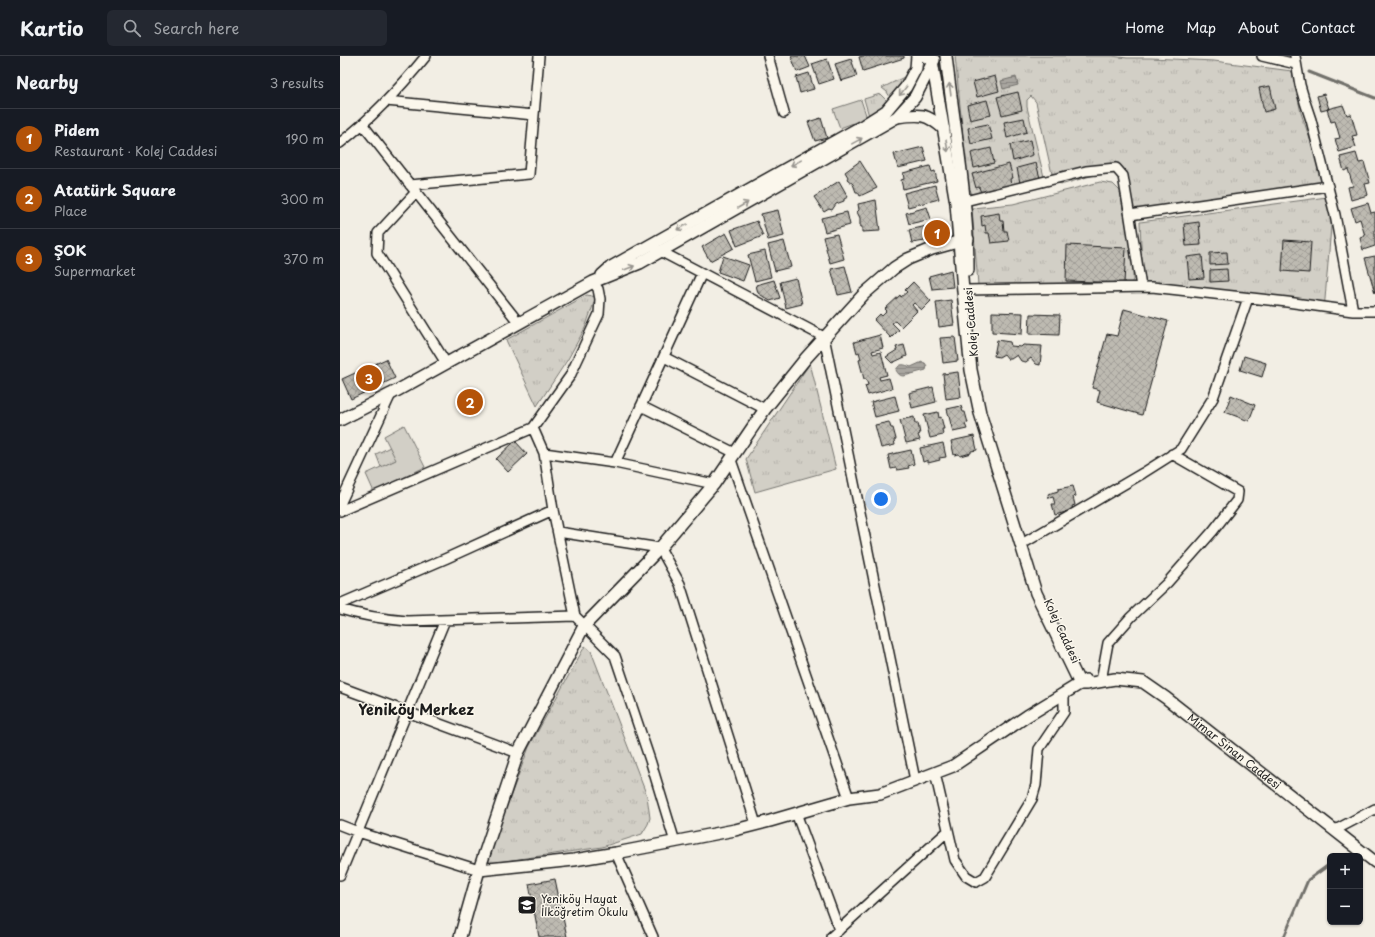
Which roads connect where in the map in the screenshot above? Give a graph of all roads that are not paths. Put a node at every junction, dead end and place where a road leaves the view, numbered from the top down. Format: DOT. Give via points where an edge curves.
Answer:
graph roads {
  1 [pos="539,56"];
  2 [pos="768,56"];
  3 [pos="917,56"];
  4 [pos="946,56"];
  5 [pos="1262,56"];
  6 [pos="421,57"];
  7 [pos="931,58"];
  8 [pos="1296,60"];
  9 [pos="386,101"];
  10 [pos="784,113"];
  11 [pos="534,115"];
  12 [pos="897,117"];
  13 [pos="363,125"];
  14 [pos="944,129"];
  15 [pos="340,144"];
  16 [pos="1328,186"];
  17 [pos="413,189"];
  18 [pos="965,201"];
  19 [pos="1130,215"];
  20 [pos="963,240"];
  21 [pos="649,245"];
  22 [pos="662,252"];
  23 [pos="702,273"];
  24 [pos="593,282"];
  25 [pos="1141,288"];
  26 [pos="968,290"];
  27 [pos="1248,298"];
  28 [pos="1352,311"];
  29 [pos="1375,311"];
  30 [pos="519,323"];
  31 [pos="824,337"];
  32 [pos="664,357"];
  33 [pos="446,364"];
  34 [pos="391,394"];
  35 [pos="641,406"];
  36 [pos="765,409"];
  37 [pos="340,420"];
  38 [pos="533,428"];
  39 [pos="544,453"];
  40 [pos="1172,454"];
  41 [pos="733,456"];
  42 [pos="615,463"];
  43 [pos="714,484"];
  44 [pos="340,504"];
  45 [pos="553,510"];
  46 [pos="340,511"];
  47 [pos="558,532"];
  48 [pos="1027,541"];
  49 [pos="660,548"];
  50 [pos="340,604"];
  51 [pos="340,608"];
  52 [pos="575,616"];
  53 [pos="445,620"];
  54 [pos="584,626"];
  55 [pos="1102,678"];
  56 [pos="1083,682"];
  57 [pos="340,687"];
  58 [pos="1064,693"];
  59 [pos="408,711"];
  60 [pos="518,753"];
  61 [pos="935,773"];
  62 [pos="916,780"];
  63 [pos="848,798"];
  64 [pos="1375,809"];
  65 [pos="796,813"];
  66 [pos="756,824"];
  67 [pos="340,825"];
  68 [pos="1338,829"];
  69 [pos="948,831"];
  70 [pos="358,832"];
  71 [pos="675,842"];
  72 [pos="1356,844"];
  73 [pos="616,853"];
  74 [pos="1375,856"];
  75 [pos="1375,862"];
  76 [pos="479,870"];
  77 [pos="340,875"];
  78 [pos="839,930"];
  79 [pos="460,937"];
  80 [pos="654,937"];
  81 [pos="831,937"];
  1 -- 11 [label="street"];
  2 -- 10 [label="street"];
  3 -- 21 [label="street, one-way" via="916,68 906,87 886,111"];
  18 -- 4 [label="street, one-way"];
  5 -- 8 [label="street"];
  6 -- 9 [label="street"];
  7 -- 12 [label="street" via="915,97"];
  7 -- 14 [label="street"];
  8 -- 16 [label="street"];
  9 -- 11 [label="street"];
  9 -- 13 [label="street"];
  11 -- 17 [label="street" via="529,174"];
  12 -- 14 [label="street" via="915,115 933,119"];
  22 -- 12 [label="street, one-way"];
  13 -- 15 [label="street"];
  13 -- 17 [label="street"];
  14 -- 20 [label="street, one-way"];
  16 -- 19 [label="street"];
  16 -- 28 [label="street"];
  17 -- 30 [label="street"];
  17 -- 33 [label="street" via="378,233 377,253"];
  18 -- 19 [label="street" via="1086,171 1116,168 1123,176"];
  18 -- 20 [label="street"];
  19 -- 25 [label="street"];
  20 -- 26 [label="street, Kolej Caddesi"];
  20 -- 31 [label="street" via="932,249 894,268 864,294"];
  20 -- 56 [label="street, Kolej Caddesi" via="963,291 971,370 980,413 1036,593"];
  21 -- 22 [label="street"];
  21 -- 24 [label="street" via="612,267"];
  22 -- 23 [label="street"];
  24 -- 22 [label="street, one-way" via="640,264"];
  23 -- 31 [label="street"];
  23 -- 32 [label="street"];
  24 -- 30 [label="street"];
  24 -- 38 [label="street" via="600,299 599,314 570,376"];
  25 -- 26 [label="street"];
  25 -- 27 [label="street" via="1152,287"];
  26 -- 48 [label="street, Kolej Caddesi" via="975,371 985,412"];
  27 -- 28 [label="street"];
  27 -- 40 [label="street" via="1213,398 1181,449"];
  28 -- 29 [label="street"];
  30 -- 33 [label="street"];
  31 -- 36 [label="street"];
  31 -- 62 [label="street"];
  32 -- 35 [label="street"];
  32 -- 36 [label="street"];
  33 -- 34 [label="street"];
  34 -- 37 [label="street"];
  34 -- 44 [label="street"];
  35 -- 41 [label="street"];
  35 -- 42 [label="street"];
  36 -- 41 [label="street"];
  38 -- 39 [label="street"];
  38 -- 46 [label="street"];
  39 -- 42 [label="street"];
  39 -- 45 [label="street"];
  40 -- 48 [label="street"];
  40 -- 55 [label="street" via="1238,492 1237,500 1213,532 1167,583 1130,617 1108,643"];
  41 -- 43 [label="street"];
  41 -- 63 [label="street"];
  42 -- 43 [label="street"];
  43 -- 49 [label="street"];
  45 -- 47 [label="street"];
  45 -- 50 [label="street"];
  47 -- 49 [label="street"];
  47 -- 52 [label="street"];
  48 -- 56 [label="street, Kolej Caddesi" via="1042,588"];
  49 -- 54 [label="street"];
  49 -- 66 [label="street" via="680,584"];
  51 -- 53 [label="street" via="363,616 383,619"];
  52 -- 53 [label="street"];
  52 -- 54 [label="street"];
  53 -- 59 [label="street"];
  54 -- 60 [label="street"];
  54 -- 71 [label="street" via="615,656"];
  55 -- 56 [label="street"];
  55 -- 68 [label="street" via="1114,672 1140,674 1174,698"];
  56 -- 58 [label="street"];
  57 -- 59 [label="street"];
  58 -- 61 [label="street" via="953,766"];
  58 -- 69 [label="street" via="1064,712 1040,749 1032,799 985,877 976,882 966,876 955,860"];
  59 -- 60 [label="street"];
  59 -- 70 [label="street"];
  60 -- 76 [label="street"];
  61 -- 62 [label="street"];
  61 -- 69 [label="street"];
  62 -- 63 [label="street" via="880,794"];
  63 -- 65 [label="street"];
  64 -- 68 [label="street"];
  65 -- 66 [label="street"];
  65 -- 78 [label="street"];
  66 -- 71 [label="street"];
  67 -- 70 [label="street"];
  68 -- 72 [label="street"];
  69 -- 78 [label="street"];
  70 -- 76 [label="street"];
  70 -- 77 [label="street"];
  71 -- 73 [label="street"];
  72 -- 74 [label="street"];
  72 -- 75 [label="street"];
  73 -- 76 [label="street"];
  73 -- 80 [label="street"];
  76 -- 79 [label="street"];
  78 -- 81 [label="street"];
}
